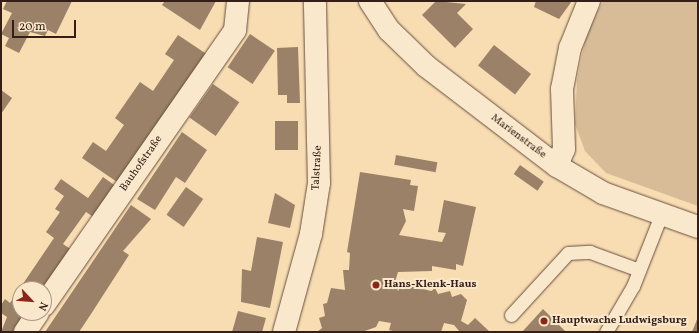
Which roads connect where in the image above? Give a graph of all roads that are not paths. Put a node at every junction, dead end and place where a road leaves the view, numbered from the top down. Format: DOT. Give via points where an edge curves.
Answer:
graph roads {
  1 [pos="315,1"];
  2 [pos="370,1"];
  3 [pos="589,1"];
  4 [pos="238,11"];
  5 [pos="557,166"];
  6 [pos="661,215"];
  7 [pos="698,227"];
  8 [pos="640,270"];
  9 [pos="52,293"];
  10 [pos="511,315"];
  11 [pos="33,321"];
  12 [pos="25,332"];
  13 [pos="284,332"];
  14 [pos="606,332"];
  1 -- 13 [label="street, Talstraße" via="319,183 311,234"];
  2 -- 5 [label="street, Marienstraße" via="389,30 426,66"];
  3 -- 5 [label="street" via="570,48 563,82 564,148"];
  4 -- 9 [label="street, Bauhofstraße"];
  5 -- 6 [label="street, Marienstraße" via="603,193"];
  6 -- 7 [label="street, Marienstraße"];
  6 -- 8 [label="lane"];
  8 -- 10 [label="lane" via="590,252 568,253"];
  8 -- 14 [label="lane"];
  11 -- 12 [label="street"];
}
